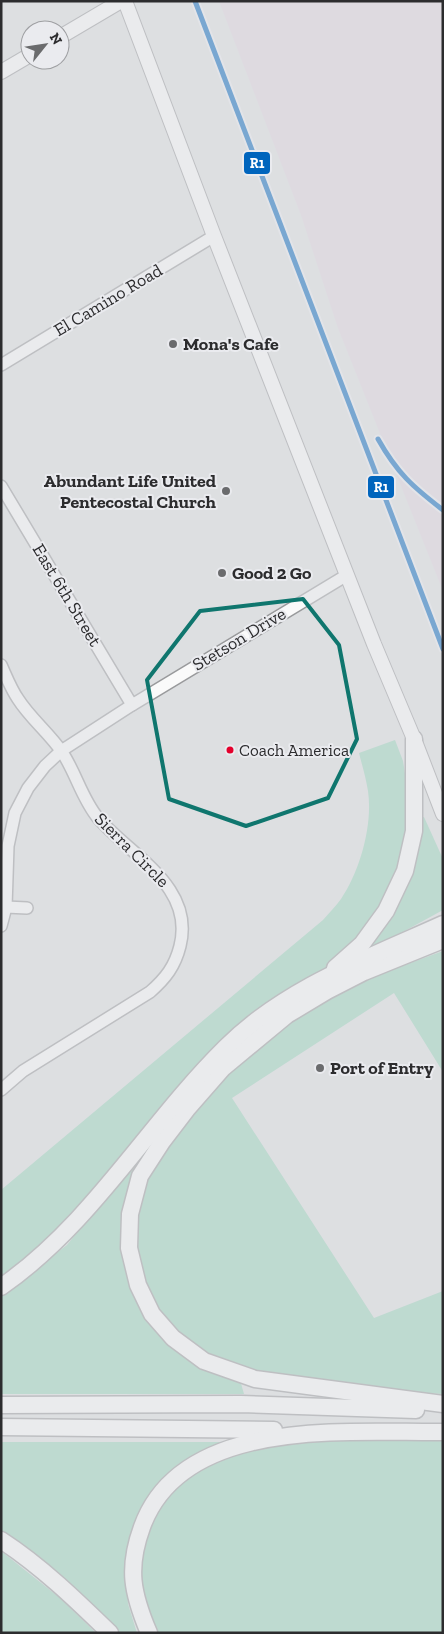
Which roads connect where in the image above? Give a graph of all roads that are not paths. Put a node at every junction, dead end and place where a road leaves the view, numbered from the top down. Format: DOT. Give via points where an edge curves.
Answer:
graph roads {
  1 [pos="120,1"];
  2 [pos="125,1"];
  3 [pos="70,31"];
  4 [pos="20,61"];
  5 [pos="1,72"];
  6 [pos="214,236"];
  7 [pos="1,365"];
  8 [pos="1,486"];
  9 [pos="347,575"];
  10 [pos="1,664"];
  11 [pos="132,704"];
  12 [pos="414,740"];
  13 [pos="61,751"];
  14 [pos="443,814"];
  15 [pos="5,846"];
  16 [pos="6,907"];
  17 [pos="27,908"];
  18 [pos="443,924"];
  19 [pos="1,926"];
  20 [pos="443,940"];
  21 [pos="322,979"];
  22 [pos="1,1090"];
  23 [pos="1,1287"];
  24 [pos="443,1404"];
  25 [pos="1,1405"];
  26 [pos="443,1410"];
  27 [pos="1,1427"];
  28 [pos="443,1431"];
  29 [pos="1,1540"];
  30 [pos="110,1633"];
  31 [pos="149,1633"];
  1 -- 3 [label="main road"];
  2 -- 6 [label="main road"];
  4 -- 5 [label="main road"];
  6 -- 7 [label="street, El Camino Road"];
  6 -- 9 [label="main road"];
  8 -- 11 [label="street, East 6th Street"];
  9 -- 11 [label="street, Stetson Drive"];
  9 -- 12 [label="main road"];
  10 -- 13 [label="street, Sierra Circle" via="17,698"];
  11 -- 13 [label="street, Stetson Drive"];
  12 -- 14 [label="main road"];
  12 -- 21 [label="highway" via="414,831 405,871 386,911 362,944"];
  13 -- 15 [label="street, Stetson Drive" via="28,788 15,813"];
  13 -- 22 [label="street, Sierra Circle" via="99,819 173,893 181,912 184,933 177,958 164,980 23,1071"];
  15 -- 16 [label="street, Stetson Drive"];
  16 -- 17 [label="street"];
  16 -- 19 [label="street, Stetson Drive"];
  18 -- 21 [label="highway"];
  20 -- 24 [label="highway" via="364,972 328,991 287,1015 223,1068 167,1135 140,1176 130,1214 129,1248 138,1285 152,1314 173,1338 204,1361 255,1379"];
  21 -- 23 [label="highway" via="261,1016 227,1045 63,1236 22,1273"];
  25 -- 26 [label="highway" via="241,1404"];
  27 -- 28 [label="highway"];
  28 -- 31 [label="highway" via="316,1433 260,1439 191,1465 163,1489 147,1514 137,1540 132,1573 139,1610"];
  29 -- 30 [label="highway" via="63,1588"];
}
